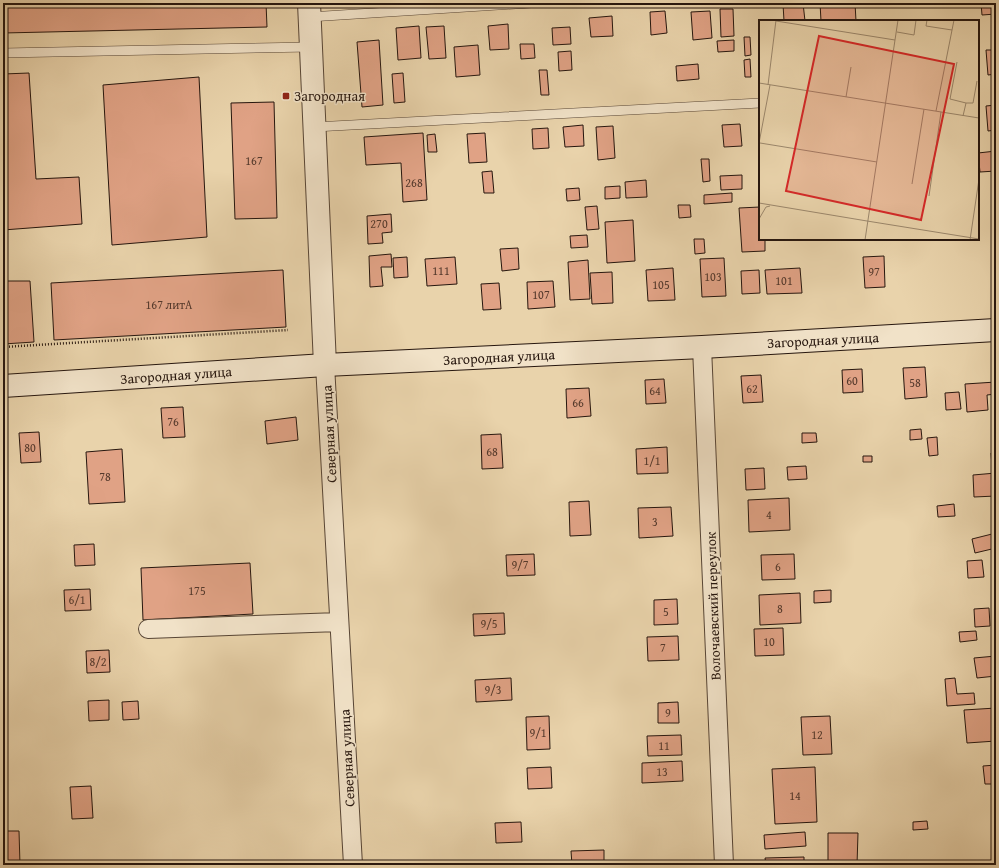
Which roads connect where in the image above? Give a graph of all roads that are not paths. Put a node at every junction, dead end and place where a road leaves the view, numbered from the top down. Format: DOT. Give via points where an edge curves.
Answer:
graph roads {
  1 [pos="531,3"];
  2 [pos="309,10"];
  3 [pos="310,46"];
  4 [pos="3,53"];
  5 [pos="759,103"];
  6 [pos="314,127"];
  7 [pos="996,330"];
  8 [pos="702,347"];
  9 [pos="325,366"];
  10 [pos="3,386"];
  11 [pos="339,622"];
  12 [pos="148,629"];
  13 [pos="353,865"];
  14 [pos="724,865"];
  1 -- 2 [label="lane"];
  2 -- 3 [label="main road, Северная улица"];
  3 -- 4 [label="lane"];
  3 -- 6 [label="main road, Северная улица"];
  5 -- 6 [label="lane"];
  6 -- 9 [label="main road, Северная улица"];
  7 -- 8 [label="main road, Загородная улица"];
  8 -- 9 [label="main road, Загородная улица"];
  8 -- 14 [label="street, Волочаевский переулок"];
  9 -- 10 [label="main road, Загородная улица"];
  9 -- 11 [label="street, Северная улица"];
  11 -- 12 [label="street"];
  11 -- 13 [label="street, Северная улица"];
}
